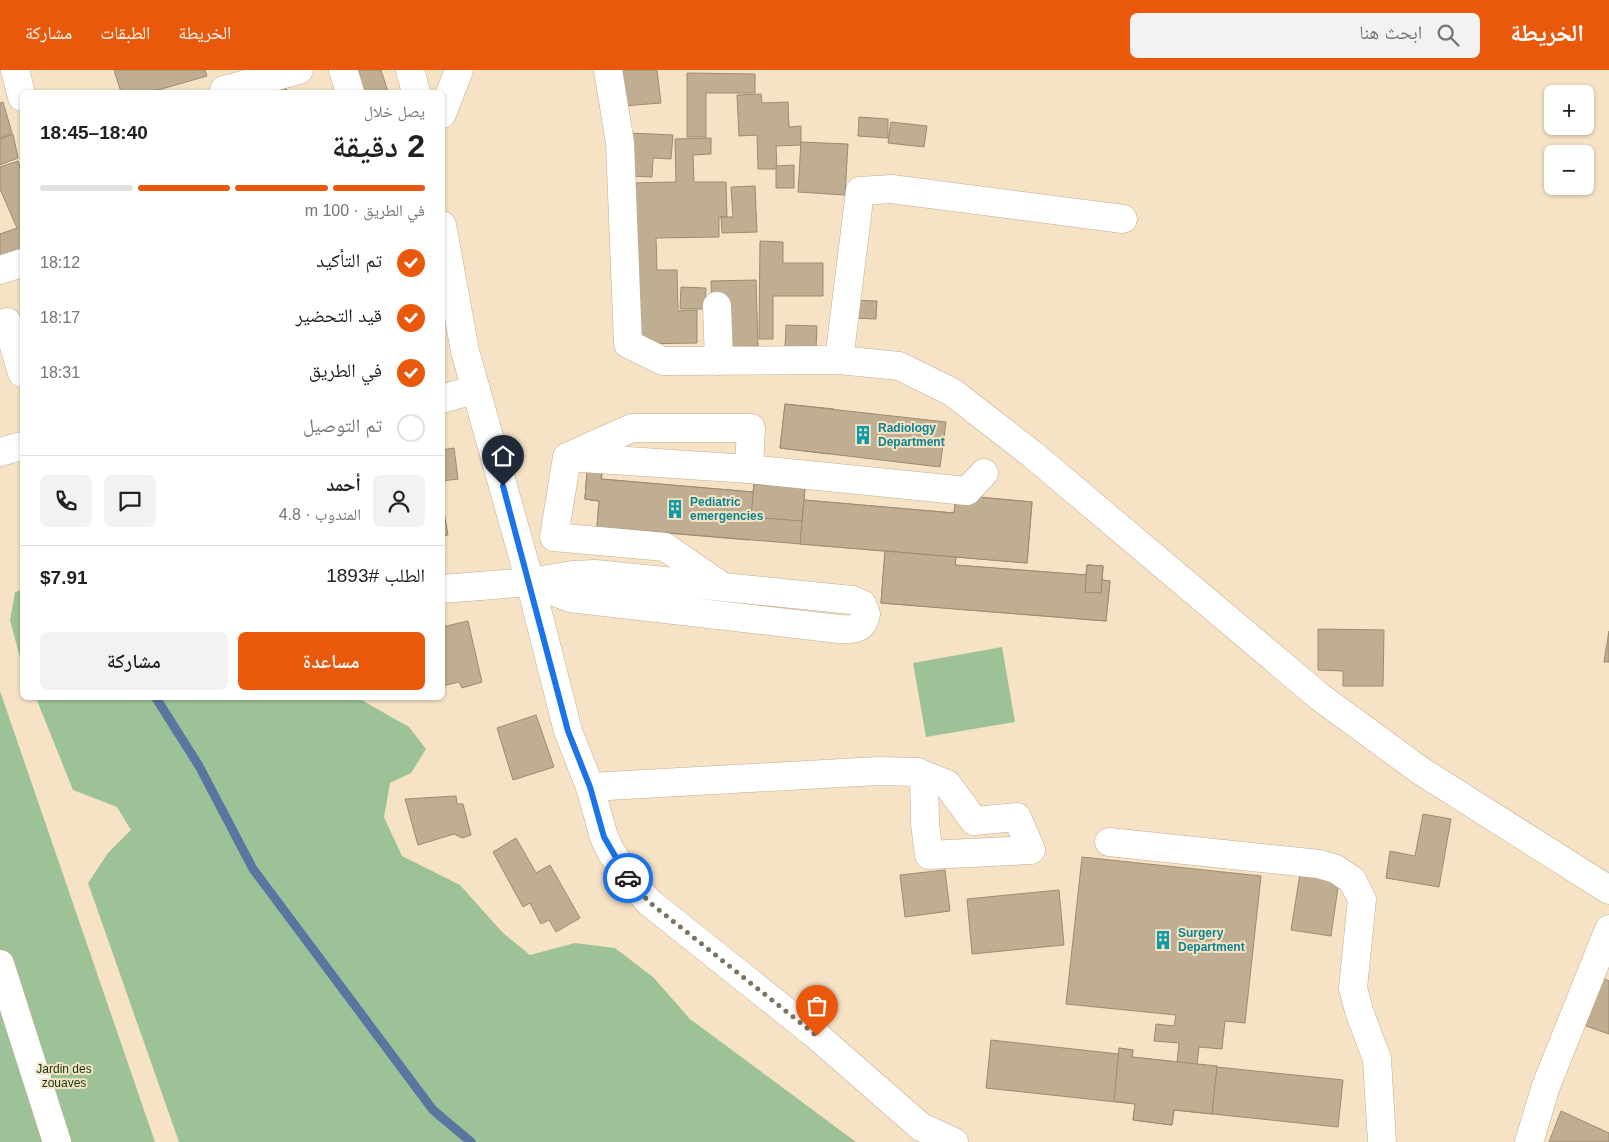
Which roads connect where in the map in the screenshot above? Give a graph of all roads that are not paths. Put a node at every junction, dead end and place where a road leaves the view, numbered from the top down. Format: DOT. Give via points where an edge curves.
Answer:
graph roads {
  1 [pos="15,70"];
  2 [pos="300,70"];
  3 [pos="343,70"];
  4 [pos="410,70"];
  5 [pos="459,70"];
  6 [pos="608,70"];
  7 [pos="272,73"];
  8 [pos="20,90"];
  9 [pos="224,90"];
  10 [pos="349,90"];
  11 [pos="415,90"];
  12 [pos="445,106"];
  13 [pos="1123,219"];
  14 [pos="445,243"];
  15 [pos="20,264"];
  16 [pos="0,270"];
  17 [pos="452,284"];
  18 [pos="717,306"];
  19 [pos="9,322"];
  20 [pos="445,337"];
  21 [pos="839,360"];
  22 [pos="718,361"];
  23 [pos="20,365"];
  24 [pos="476,390"];
  25 [pos="445,398"];
  26 [pos="20,447"];
  27 [pos="0,452"];
  28 [pos="567,457"];
  29 [pos="749,469"];
  30 [pos="984,473"];
  31 [pos="530,582"];
  32 [pos="721,586"];
  33 [pos="445,589"];
  34 [pos="924,775"];
  35 [pos="590,787"];
  36 [pos="1109,842"];
  37 [pos="1609,890"];
  38 [pos="1609,929"];
  39 [pos="0,964"];
  40 [pos="57,1142"];
  41 [pos="954,1142"];
  42 [pos="1382,1142"];
  43 [pos="1529,1142"];
  1 -- 8 [label="street"];
  2 -- 7 [label="street"];
  3 -- 10 [label="street"];
  4 -- 11 [label="street"];
  5 -- 12 [label="street"];
  6 -- 22 [label="street" via="620,144 628,344 663,361"];
  7 -- 9 [label="street"];
  13 -- 21 [label="street" via="891,189 860,191"];
  14 -- 17 [label="street"];
  15 -- 16 [label="street"];
  17 -- 20 [label="street" via="454,307"];
  17 -- 24 [label="street"];
  18 -- 22 [label="street"];
  19 -- 23 [label="street"];
  21 -- 22 [label="street"];
  21 -- 37 [label="street" via="899,366 952,392 1032,454 1320,697 1421,771"];
  24 -- 25 [label="street"];
  24 -- 31 [label="street"];
  26 -- 27 [label="street"];
  28 -- 29 [label="street"];
  28 -- 29 [label="street" via="632,428 751,428"];
  28 -- 32 [label="street" via="554,537 665,547"];
  29 -- 30 [label="street" via="967,491"];
  31 -- 32 [label="street" via="572,574 595,574"];
  31 -- 32 [label="street" via="570,598 839,629 858,628 866,614 862,604 856,600"];
  31 -- 33 [label="street"];
  31 -- 35 [label="street" via="568,731"];
  34 -- 35 [label="street" via="878,770"];
  35 -- 41 [label="street" via="611,852 649,902 817,1036 921,1127"];
  36 -- 42 [label="street" via="1319,864 1336,869 1352,880 1362,900 1353,988 1377,1059"];
  38 -- 43 [label="street" via="1546,1086"];
  39 -- 40 [label="street"];
}
